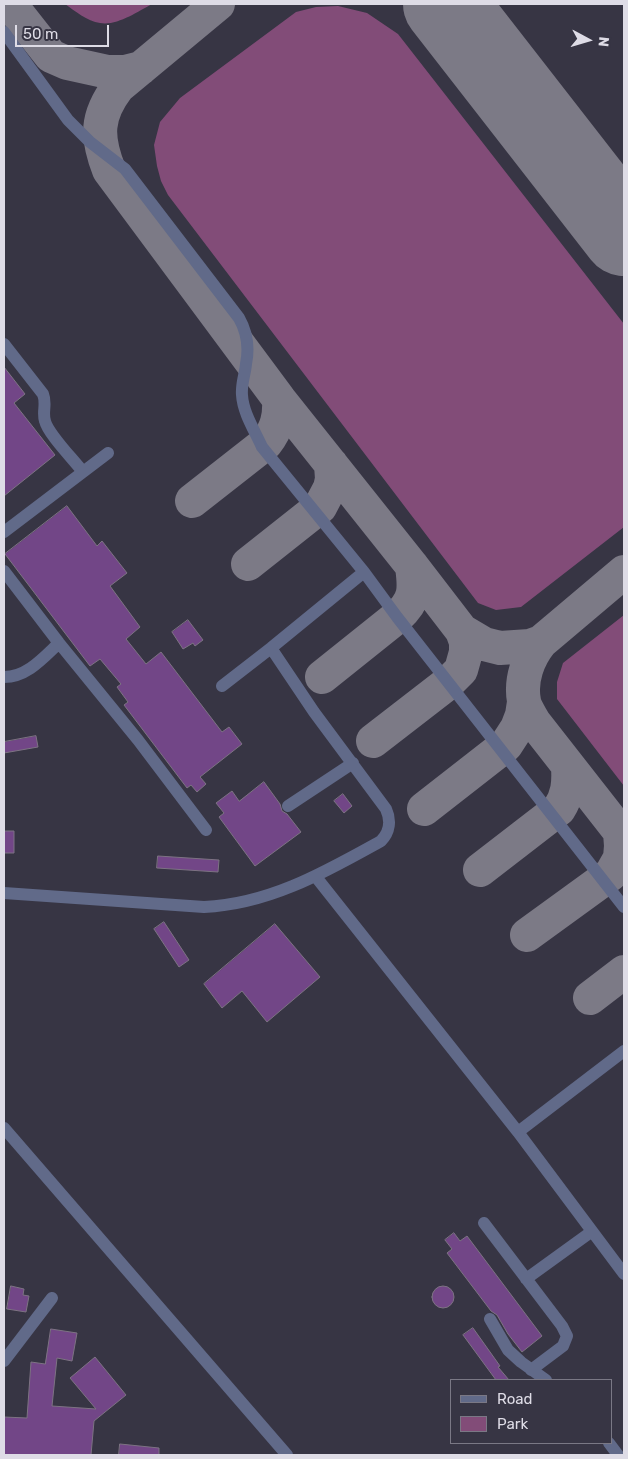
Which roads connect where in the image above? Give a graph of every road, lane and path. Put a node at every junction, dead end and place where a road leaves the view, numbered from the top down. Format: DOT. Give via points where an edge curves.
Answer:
graph roads {
  1 [pos="4,32"];
  2 [pos="4,344"];
  3 [pos="108,453"];
  4 [pos="83,472"];
  5 [pos="4,532"];
  6 [pos="4,571"];
  7 [pos="364,572"];
  8 [pos="59,643"];
  9 [pos="271,648"];
  10 [pos="4,677"];
  11 [pos="222,686"];
  12 [pos="352,763"];
  13 [pos="288,806"];
  14 [pos="206,830"];
  15 [pos="316,877"];
  16 [pos="4,893"];
  17 [pos="624,907"];
  18 [pos="624,1051"];
  19 [pos="4,1128"];
  20 [pos="518,1132"];
  21 [pos="484,1223"];
  22 [pos="591,1232"];
  23 [pos="624,1274"];
  24 [pos="526,1279"];
  25 [pos="52,1298"];
  26 [pos="490,1319"];
  27 [pos="4,1361"];
  28 [pos="531,1370"];
  29 [pos="544,1379"];
  30 [pos="610,1444"];
  31 [pos="287,1455"];
  32 [pos="618,1455"];
  1 -- 7 [label="street" via="68,120 125,169 239,318 246,338 242,397 262,447"];
  2 -- 4 [label="street" via="43,394 46,425"];
  3 -- 4 [label="street"];
  4 -- 5 [label="street"];
  6 -- 8 [label="street"];
  7 -- 9 [label="street"];
  7 -- 17 [label="street"];
  8 -- 10 [label="street" via="29,670"];
  8 -- 14 [label="street"];
  9 -- 11 [label="street"];
  9 -- 12 [label="street"];
  12 -- 13 [label="street"];
  12 -- 15 [label="street" via="386,809 388,830 381,841"];
  15 -- 16 [label="street" via="264,897 204,907"];
  15 -- 20 [label="street"];
  18 -- 20 [label="street"];
  19 -- 31 [label="street"];
  20 -- 22 [label="street"];
  21 -- 24 [label="street"];
  22 -- 23 [label="street"];
  22 -- 24 [label="street"];
  24 -- 28 [label="street" via="567,1336 563,1346"];
  25 -- 27 [label="street"];
  26 -- 28 [label="street" via="508,1350"];
  28 -- 29 [label="street"];
  30 -- 32 [label="street"];
}
